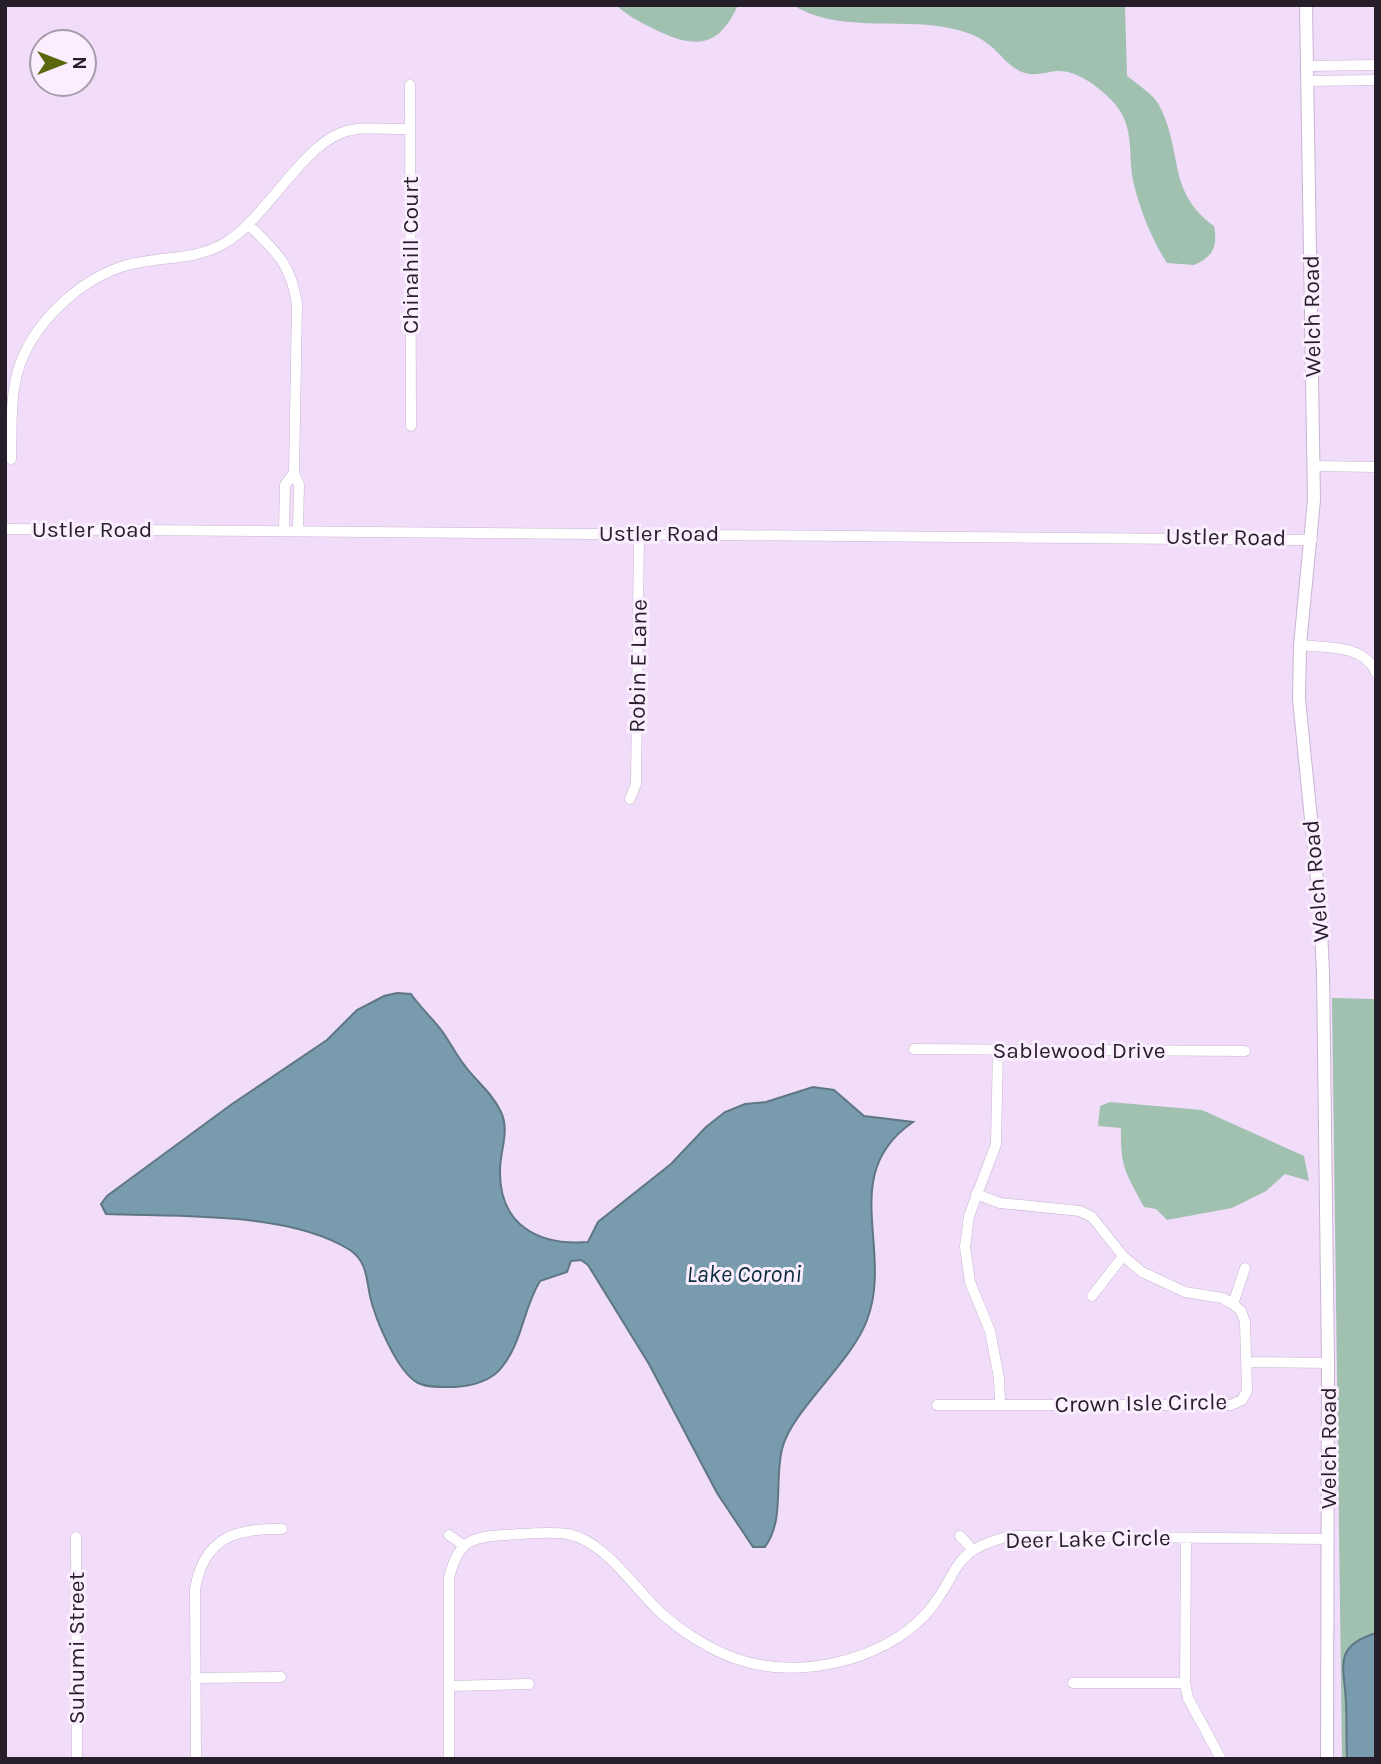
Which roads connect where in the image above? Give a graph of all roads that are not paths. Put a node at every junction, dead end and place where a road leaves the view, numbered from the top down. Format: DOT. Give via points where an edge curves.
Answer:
graph roads {
  1 [pos="1306,5"];
  2 [pos="1376,65"];
  3 [pos="1307,66"];
  4 [pos="1376,80"];
  5 [pos="1308,81"];
  6 [pos="410,85"];
  7 [pos="410,130"];
  8 [pos="248,224"];
  9 [pos="411,426"];
  10 [pos="11,459"];
  11 [pos="1314,466"];
  12 [pos="1376,467"];
  13 [pos="294,473"];
  14 [pos="285,500"];
  15 [pos="299,500"];
  16 [pos="5,529"];
  17 [pos="285,530"];
  18 [pos="298,530"];
  19 [pos="639,533"];
  20 [pos="1312,540"];
  21 [pos="1300,645"];
  22 [pos="1376,673"];
  23 [pos="630,799"];
  24 [pos="914,1049"];
  25 [pos="998,1049"];
  26 [pos="1245,1051"];
  27 [pos="976,1194"];
  28 [pos="1123,1256"];
  29 [pos="1245,1268"];
  30 [pos="1092,1296"];
  31 [pos="1233,1304"];
  32 [pos="1246,1362"];
  33 [pos="1328,1363"];
  34 [pos="1000,1404"];
  35 [pos="937,1405"];
  36 [pos="282,1529"];
  37 [pos="449,1535"];
  38 [pos="960,1536"];
  39 [pos="76,1537"];
  40 [pos="1186,1538"];
  41 [pos="1328,1539"];
  42 [pos="463,1545"];
  43 [pos="973,1550"];
  44 [pos="281,1677"];
  45 [pos="195,1678"];
  46 [pos="1073,1683"];
  47 [pos="1185,1683"];
  48 [pos="529,1684"];
  49 [pos="449,1686"];
  50 [pos="76,1759"];
  51 [pos="196,1759"];
  52 [pos="449,1759"];
  53 [pos="1221,1759"];
  54 [pos="1327,1759"];
  1 -- 3 [label="main road, Welch Road"];
  2 -- 3 [label="street"];
  3 -- 5 [label="main road, Welch Road"];
  4 -- 5 [label="street"];
  5 -- 11 [label="main road, Welch Road"];
  6 -- 7 [label="street, Chinahill Court"];
  7 -- 8 [label="street" via="354,130 331,138"];
  7 -- 9 [label="street, Chinahill Court"];
  8 -- 10 [label="street" via="204,253 126,266 62,303 26,351 17,374"];
  8 -- 13 [label="street" via="287,264 293,280 297,304"];
  11 -- 12 [label="street"];
  11 -- 20 [label="main road, Welch Road"];
  13 -- 14 [label="street" via="285,485"];
  13 -- 15 [label="street"];
  14 -- 15 [label="street"];
  14 -- 17 [label="street"];
  15 -- 18 [label="street"];
  16 -- 17 [label="street, Ustler Road"];
  17 -- 18 [label="street, Ustler Road"];
  18 -- 19 [label="street, Ustler Road"];
  19 -- 20 [label="street, Ustler Road"];
  19 -- 23 [label="street, Robin E Lane" via="636,784"];
  20 -- 21 [label="main road, Welch Road"];
  21 -- 22 [label="street" via="1357,652 1371,662"];
  21 -- 33 [label="main road, Welch Road" via="1299,699 1323,972"];
  24 -- 25 [label="street, Sablewood Drive"];
  25 -- 26 [label="street, Sablewood Drive"];
  25 -- 27 [label="street" via="996,1144"];
  27 -- 28 [label="street" via="1000,1203 1080,1211 1092,1217"];
  27 -- 34 [label="street" via="966,1232 966,1263 990,1331"];
  28 -- 30 [label="street"];
  28 -- 31 [label="street" via="1162,1284"];
  29 -- 31 [label="street"];
  31 -- 32 [label="street, Crown Isle Circle" via="1245,1322"];
  32 -- 33 [label="street, Crown Isle Circle"];
  32 -- 34 [label="street, Crown Isle Circle" via="1247,1391 1231,1405"];
  33 -- 41 [label="main road, Welch Road"];
  34 -- 35 [label="street, Crown Isle Circle"];
  36 -- 45 [label="street" via="232,1534 207,1555 195,1589"];
  37 -- 42 [label="street"];
  38 -- 43 [label="street"];
  39 -- 50 [label="street, Suhumi Street"];
  40 -- 41 [label="street, Deer Lake Circle"];
  40 -- 43 [label="street, Deer Lake Circle" via="1010,1536"];
  40 -- 47 [label="street, Deer Lake Circle"];
  41 -- 54 [label="main road, Welch Road"];
  42 -- 43 [label="street, Deer Lake Circle" via="481,1536 544,1533 583,1539 695,1639 737,1659 798,1668 862,1656 896,1637 925,1615 964,1556"];
  42 -- 49 [label="street" via="449,1578"];
  44 -- 45 [label="street"];
  45 -- 51 [label="street"];
  46 -- 47 [label="street"];
  47 -- 53 [label="street, Deer Lake Circle" via="1188,1698"];
  48 -- 49 [label="street"];
  49 -- 52 [label="street"];
}
